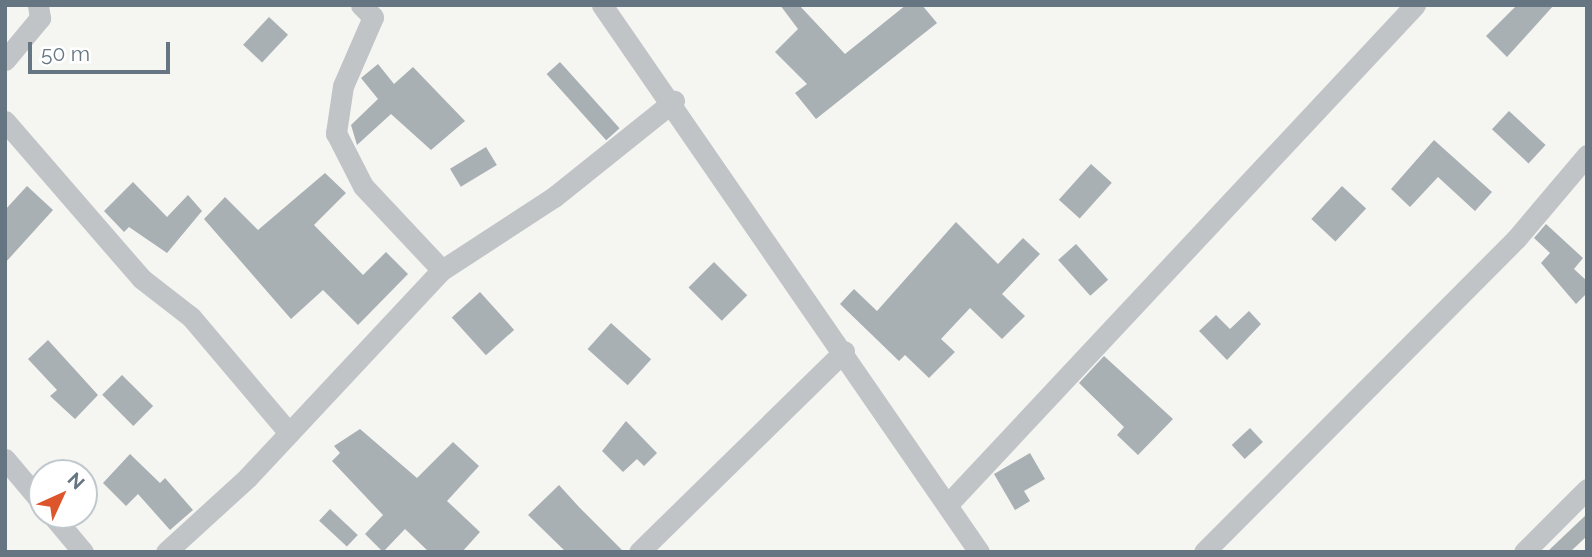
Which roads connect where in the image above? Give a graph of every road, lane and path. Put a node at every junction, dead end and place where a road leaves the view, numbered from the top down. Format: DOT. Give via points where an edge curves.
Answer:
graph roads {
  1 [pos="38,5"];
  2 [pos="603,5"];
  3 [pos="1415,5"];
  4 [pos="374,9"];
  5 [pos="5,60"];
  6 [pos="674,101"];
  7 [pos="5,121"];
  8 [pos="1587,155"];
  9 [pos="442,270"];
  10 [pos="844,351"];
  11 [pos="289,433"];
  12 [pos="5,459"];
  13 [pos="28,486"];
  14 [pos="1587,489"];
  15 [pos="949,503"];
  16 [pos="64,529"];
  17 [pos="83,552"];
  18 [pos="166,552"];
  19 [pos="639,552"];
  20 [pos="979,552"];
  21 [pos="1204,552"];
  22 [pos="1524,552"];
  1 -- 5 [label="street" via="40,18"];
  2 -- 6 [label="street"];
  3 -- 15 [label="street"];
  4 -- 9 [label="street" via="343,86 336,133 363,186"];
  6 -- 9 [label="street" via="554,197"];
  6 -- 10 [label="street"];
  7 -- 11 [label="street" via="142,279 191,317"];
  8 -- 21 [label="street" via="1516,239"];
  9 -- 11 [label="street"];
  10 -- 15 [label="street"];
  10 -- 19 [label="street"];
  11 -- 18 [label="street"];
  12 -- 13 [label="street"];
  14 -- 22 [label="street"];
  15 -- 20 [label="street"];
  16 -- 17 [label="street"];
}
